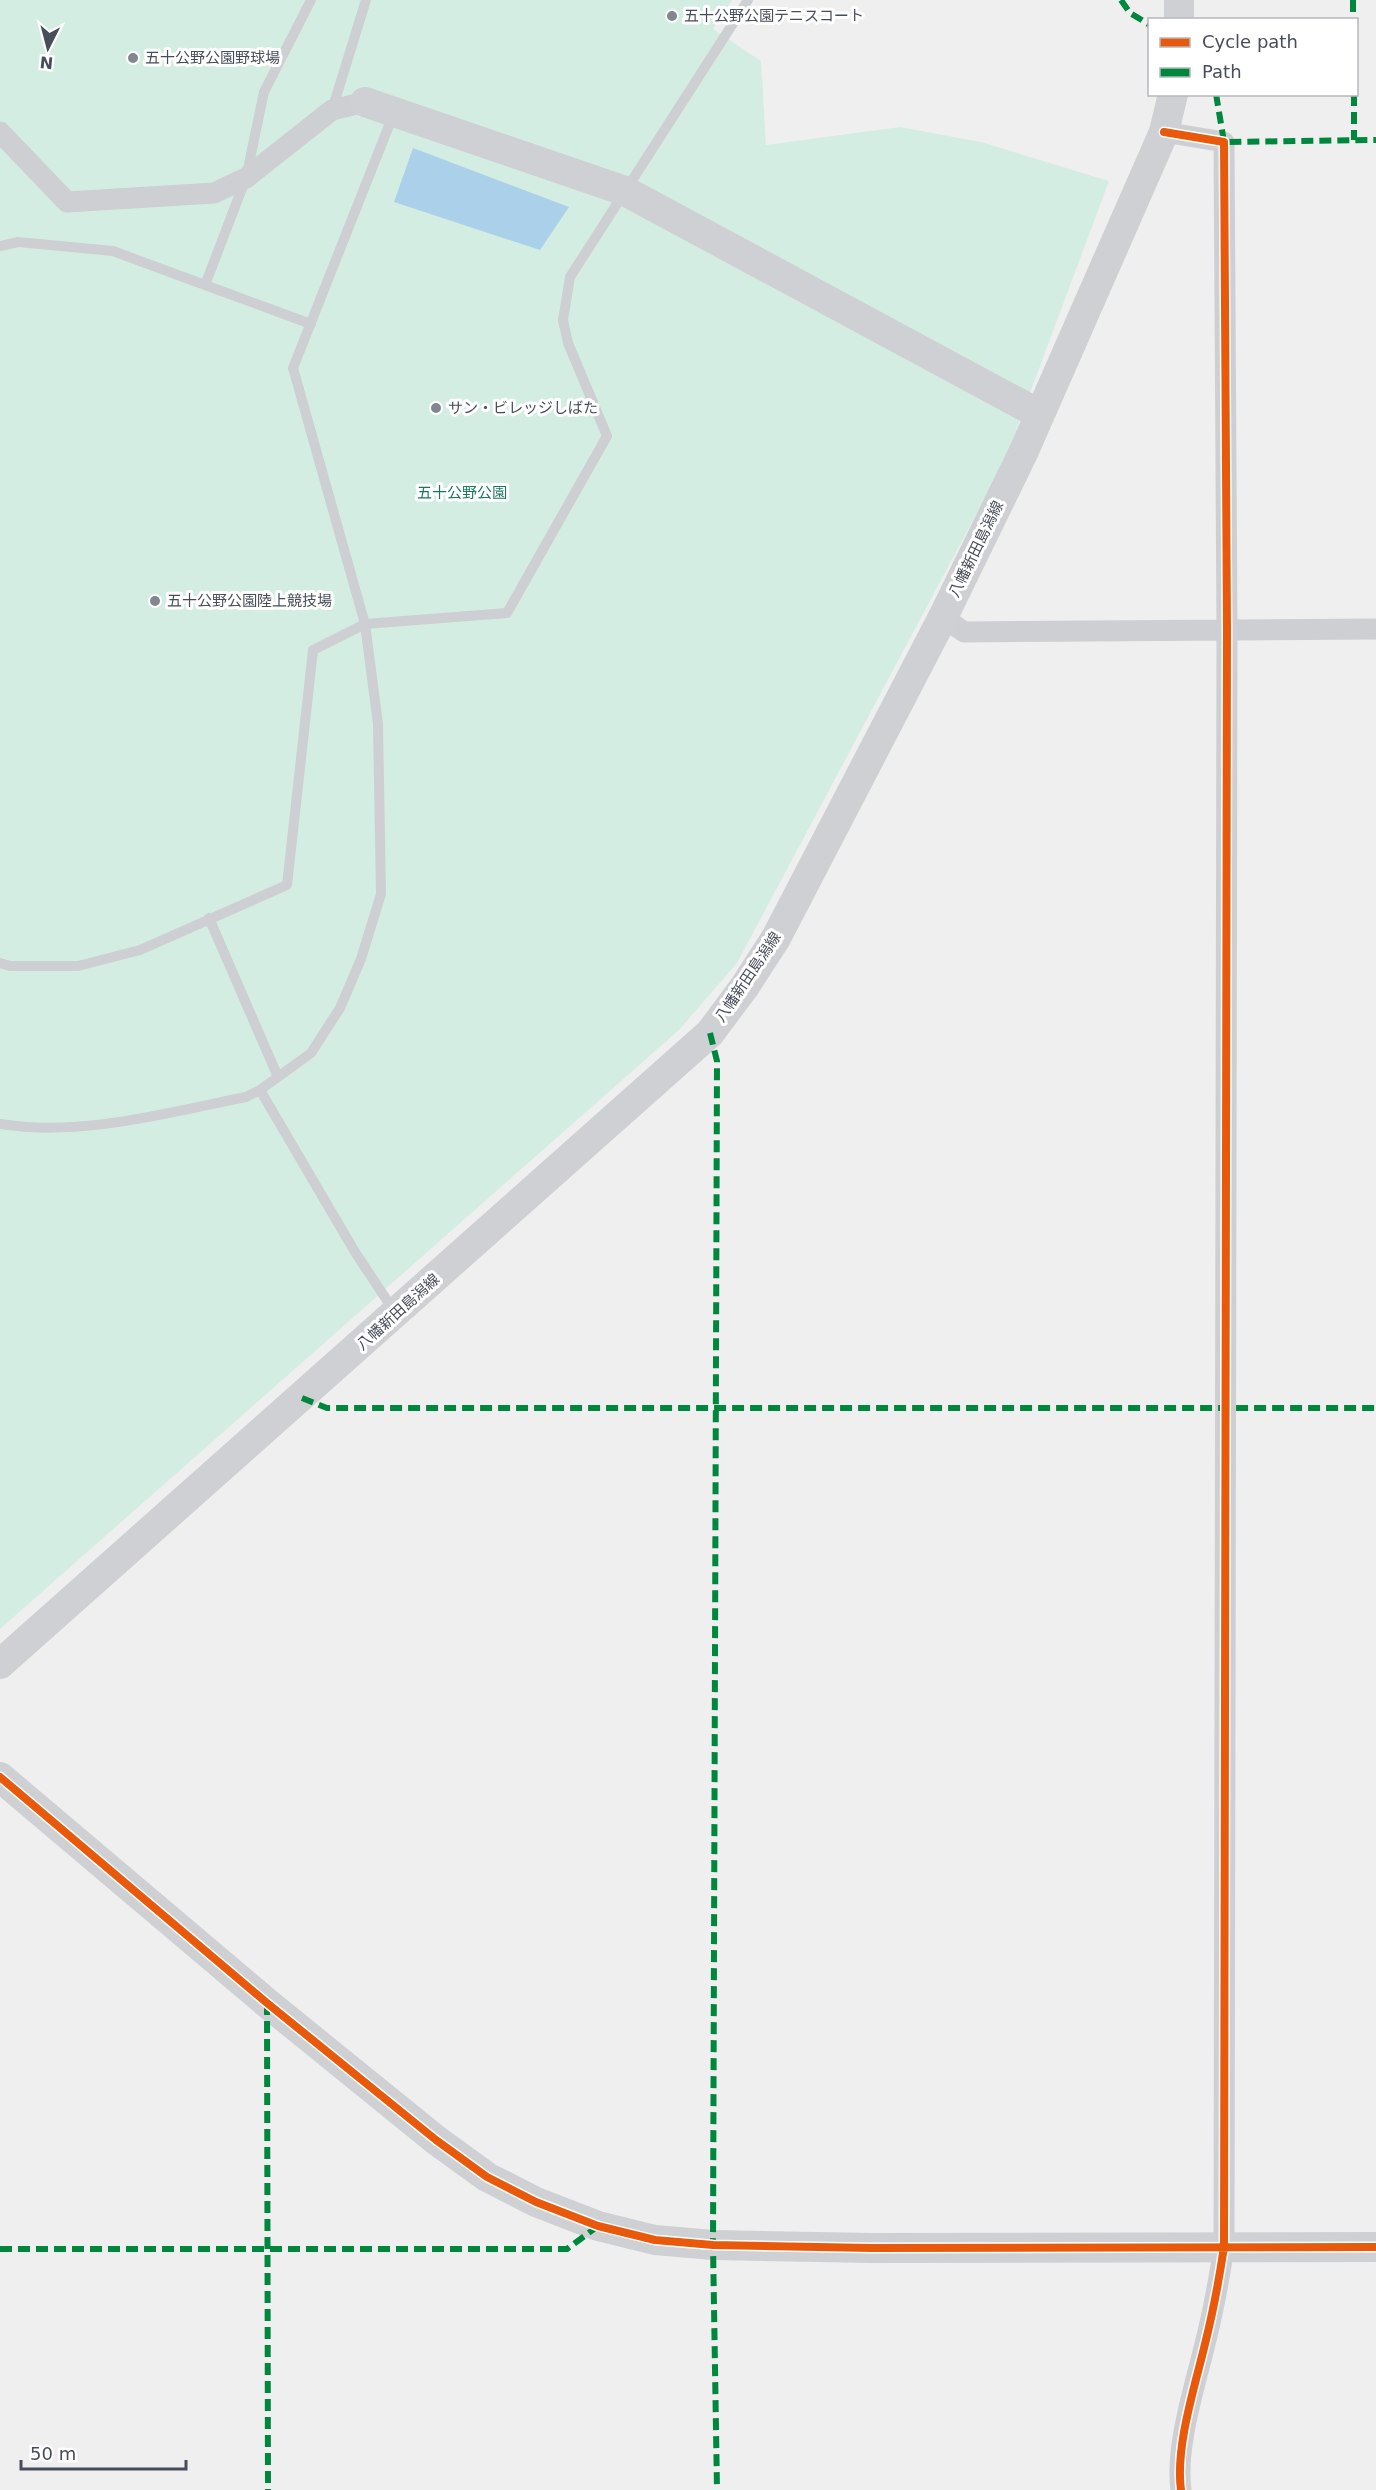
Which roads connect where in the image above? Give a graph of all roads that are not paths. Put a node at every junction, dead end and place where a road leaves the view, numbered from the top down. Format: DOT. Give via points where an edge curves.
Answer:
graph roads {
  1 [pos="311,0"];
  2 [pos="366,0"];
  3 [pos="748,0"];
  4 [pos="1179,0"];
  5 [pos="1179,18"];
  6 [pos="1173,96"];
  7 [pos="365,102"];
  8 [pos="332,110"];
  9 [pos="394,112"];
  10 [pos="0,132"];
  11 [pos="1164,132"];
  12 [pos="246,178"];
  13 [pos="625,191"];
  14 [pos="0,246"];
  15 [pos="205,285"];
  16 [pos="311,324"];
  17 [pos="1039,414"];
  18 [pos="943,617"];
  19 [pos="365,624"];
  20 [pos="1227,629"];
  21 [pos="1376,629"];
  22 [pos="209,918"];
  23 [pos="0,963"];
  24 [pos="278,1077"];
  25 [pos="260,1090"];
  26 [pos="0,1124"];
  27 [pos="396,1314"];
  28 [pos="0,1664"];
  29 [pos="0,1777"];
  30 [pos="1224,2247"];
  31 [pos="1376,2247"];
  32 [pos="1181,2490"];
  1 -- 12 [label="lane" via="264,92"];
  2 -- 8 [label="lane"];
  3 -- 13 [label="lane"];
  4 -- 5 [label="street"];
  6 -- 11 [label="street, 八幡新田島潟線"];
  7 -- 8 [label="street"];
  7 -- 9 [label="street"];
  8 -- 12 [label="street"];
  9 -- 13 [label="street"];
  9 -- 16 [label="lane"];
  10 -- 12 [label="street" via="67,202 214,193"];
  11 -- 17 [label="street, 八幡新田島潟線"];
  11 -- 20 [label="street" via="1224,142"];
  12 -- 15 [label="lane"];
  13 -- 17 [label="street"];
  13 -- 19 [label="lane" via="570,277 563,320 568,343 607,436 507,613"];
  14 -- 15 [label="lane" via="18,242 113,251"];
  15 -- 16 [label="lane"];
  16 -- 19 [label="lane" via="293,368"];
  17 -- 18 [label="street, 八幡新田島潟線"];
  18 -- 20 [label="street" via="964,632"];
  18 -- 27 [label="street, 八幡新田島潟線" via="776,938 710,1033"];
  19 -- 22 [label="lane" via="313,650 287,885"];
  19 -- 24 [label="lane" via="378,724 381,894 361,959 340,1008 311,1053"];
  20 -- 21 [label="street"];
  20 -- 30 [label="street"];
  22 -- 23 [label="lane" via="140,951 78,966"];
  22 -- 24 [label="lane"];
  24 -- 25 [label="lane"];
  25 -- 26 [label="lane" via="246,1097 88,1127"];
  25 -- 27 [label="lane"];
  27 -- 28 [label="street, 八幡新田島潟線"];
  29 -- 30 [label="street" via="436,2140 487,2177 588,2222 655,2240 713,2245"];
  30 -- 31 [label="street"];
  30 -- 32 [label="street" via="1188,2414 1179,2476"];
}
